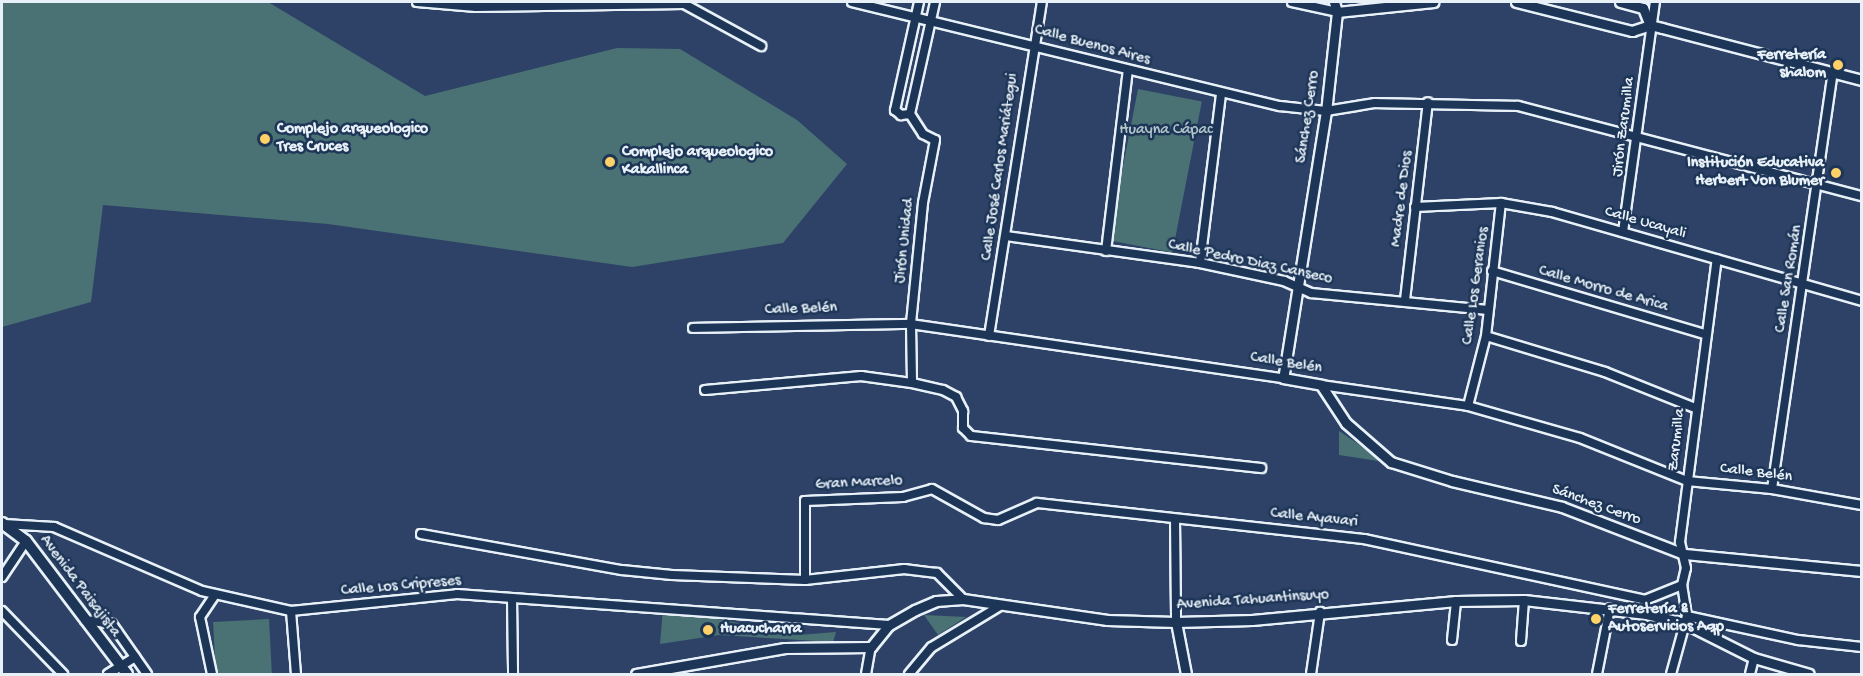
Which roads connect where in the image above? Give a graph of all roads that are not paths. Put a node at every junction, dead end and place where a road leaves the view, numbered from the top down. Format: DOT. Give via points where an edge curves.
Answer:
graph roads {
  1 [pos="417,2"];
  2 [pos="852,2"];
  3 [pos="919,2"];
  4 [pos="935,2"];
  5 [pos="1042,2"];
  6 [pos="1292,2"];
  7 [pos="1334,2"];
  8 [pos="1433,2"];
  9 [pos="1516,2"];
  10 [pos="1620,2"];
  11 [pos="1655,2"];
  12 [pos="1338,12"];
  13 [pos="915,19"];
  14 [pos="930,22"];
  15 [pos="1650,26"];
  16 [pos="1032,43"];
  17 [pos="761,46"];
  18 [pos="1128,70"];
  19 [pos="1833,72"];
  20 [pos="1862,80"];
  21 [pos="1221,94"];
  22 [pos="1428,102"];
  23 [pos="1326,111"];
  24 [pos="910,114"];
  25 [pos="1639,136"];
  26 [pos="1819,185"];
  27 [pos="1862,196"];
  28 [pos="1501,203"];
  29 [pos="1416,207"];
  30 [pos="1623,232"];
  31 [pos="1006,236"];
  32 [pos="1106,251"];
  33 [pos="1718,259"];
  34 [pos="1200,263"];
  35 [pos="1492,271"];
  36 [pos="1803,284"];
  37 [pos="1297,287"];
  38 [pos="1405,300"];
  39 [pos="1862,300"];
  40 [pos="1488,310"];
  41 [pos="911,324"];
  42 [pos="693,328"];
  43 [pos="1705,334"];
  44 [pos="988,336"];
  45 [pos="1486,336"];
  46 [pos="1283,378"];
  47 [pos="912,383"];
  48 [pos="1321,385"];
  49 [pos="705,390"];
  50 [pos="1468,406"];
  51 [pos="1695,408"];
  52 [pos="1261,468"];
  53 [pos="1687,481"];
  54 [pos="1772,489"];
  55 [pos="1862,505"];
  56 [pos="979,514"];
  57 [pos="1175,519"];
  58 [pos="2,524"];
  59 [pos="421,534"];
  60 [pos="26,541"];
  61 [pos="1684,554"];
  62 [pos="1862,571"];
  63 [pos="2,576"];
  64 [pos="805,580"];
  65 [pos="1682,585"];
  66 [pos="214,596"];
  67 [pos="512,598"];
  68 [pos="963,599"];
  69 [pos="1524,600"];
  70 [pos="1645,600"];
  71 [pos="1456,601"];
  72 [pos="1000,606"];
  73 [pos="1610,608"];
  74 [pos="2,611"];
  75 [pos="291,611"];
  76 [pos="1320,612"];
  77 [pos="1646,614"];
  78 [pos="85,620"];
  79 [pos="1685,620"];
  80 [pos="1176,622"];
  81 [pos="889,625"];
  82 [pos="1452,640"];
  83 [pos="1521,641"];
  84 [pos="1862,646"];
  85 [pos="872,647"];
  86 [pos="135,657"];
  87 [pos="1754,658"];
  88 [pos="124,671"];
  89 [pos="63,675"];
  90 [pos="108,675"];
  91 [pos="147,675"];
  92 [pos="212,675"];
  93 [pos="296,675"];
  94 [pos="513,675"];
  95 [pos="636,675"];
  96 [pos="866,675"];
  97 [pos="909,675"];
  98 [pos="1186,675"];
  99 [pos="1311,675"];
  100 [pos="1597,675"];
  101 [pos="1671,675"];
  102 [pos="1749,675"];
  103 [pos="1809,675"];
  1 -- 17 [label="street" via="476,7 684,4"];
  2 -- 13 [label="street, Calle Buenos Aires"];
  3 -- 13 [label="street"];
  4 -- 14 [label="street"];
  5 -- 16 [label="street, Calle José Carlos Mariátegui"];
  6 -- 12 [label="street"];
  7 -- 12 [label="street, Sánchez Cerro"];
  8 -- 12 [label="street"];
  9 -- 15 [label="street" via="1632,31"];
  10 -- 15 [label="street" via="1643,8"];
  11 -- 15 [label="street, Jirón Zarumilla"];
  12 -- 23 [label="street, Sánchez Cerro"];
  13 -- 14 [label="street, Calle Buenos Aires"];
  13 -- 24 [label="street" via="895,110 902,115"];
  14 -- 16 [label="street, Calle Buenos Aires"];
  14 -- 24 [label="street"];
  15 -- 19 [label="street"];
  15 -- 25 [label="street, Jirón Zarumilla"];
  16 -- 18 [label="street, Calle Buenos Aires"];
  16 -- 31 [label="street, Calle José Carlos Mariátegui"];
  18 -- 21 [label="street, Calle Buenos Aires"];
  18 -- 32 [label="street"];
  19 -- 20 [label="street"];
  19 -- 26 [label="street, Calle San Román"];
  21 -- 23 [label="street, Calle Buenos Aires"];
  21 -- 34 [label="street"];
  22 -- 23 [label="street, Calle Buenos Aires" via="1375,103"];
  22 -- 25 [label="street, Calle Buenos Aires" via="1518,106"];
  22 -- 29 [label="street, Madre de Dios"];
  23 -- 37 [label="street, Sánchez Cerro"];
  24 -- 41 [label="street, Jirón Unidad" via="923,134 935,140 923,203"];
  25 -- 26 [label="street, Calle Buenos Aires"];
  25 -- 30 [label="street, Jirón Zarumilla"];
  26 -- 27 [label="street, Calle Buenos Aires"];
  26 -- 36 [label="street, Calle San Román"];
  28 -- 29 [label="street, Calle Ucayali"];
  28 -- 30 [label="street, Calle Ucayali" via="1552,212"];
  28 -- 35 [label="street, Calle Los Geranios"];
  29 -- 38 [label="street, Madre de Dios"];
  30 -- 33 [label="street, Calle Ucayali"];
  31 -- 32 [label="street, Calle Pedro Diaz Canseco"];
  31 -- 44 [label="street, Calle José Carlos Mariátegui"];
  32 -- 34 [label="street, Calle Pedro Diaz Canseco"];
  33 -- 36 [label="street, Calle Ucayali"];
  33 -- 43 [label="street, Zarumilla"];
  34 -- 37 [label="street, Calle Pedro Diaz Canseco"];
  35 -- 40 [label="street, Calle Los Geranios"];
  35 -- 43 [label="street, Calle Morro de Arica"];
  36 -- 39 [label="street, Calle Ucayali"];
  36 -- 54 [label="street, Calle San Román"];
  37 -- 38 [label="street, Calle Pedro Diaz Canseco" via="1311,293"];
  37 -- 46 [label="street, Sánchez Cerro"];
  38 -- 40 [label="street, Calle Pedro Diaz Canseco"];
  40 -- 45 [label="street, Calle Los Geranios"];
  41 -- 42 [label="street, Calle Belén" via="833,322"];
  41 -- 44 [label="street, Calle Belén"];
  41 -- 47 [label="street, Jirón Unidad"];
  43 -- 51 [label="street, Zarumilla"];
  44 -- 46 [label="street, Calle Belén"];
  45 -- 50 [label="street, Calle Los Geranios"];
  45 -- 51 [label="street" via="1605,372"];
  46 -- 48 [label="street, Calle Belén"];
  47 -- 49 [label="street" via="861,376"];
  47 -- 52 [label="street" via="956,397 963,411 963,428 971,436"];
  48 -- 50 [label="street, Calle Belén"];
  48 -- 61 [label="street, Sánchez Cerro" via="1346,423 1391,462 1452,482 1562,507"];
  50 -- 53 [label="street, Calle Belén" via="1580,438"];
  51 -- 53 [label="street, Zarumilla"];
  53 -- 54 [label="street, Calle Belén"];
  53 -- 61 [label="street, Zarumilla" via="1680,542"];
  54 -- 55 [label="street, Calle Belén"];
  56 -- 57 [label="street, Calle Ayavari" via="998,520 1037,503"];
  56 -- 64 [label="street, Gran Marcelo" via="932,489 903,497 804,501"];
  57 -- 70 [label="street, Calle Ayavari" via="1364,539"];
  57 -- 80 [label="street"];
  58 -- 60 [label="main road, Avenida Paisajista"];
  58 -- 66 [label="street, Calle Los Cripreses" via="54,527"];
  59 -- 64 [label="street" via="622,570"];
  60 -- 63 [label="street"];
  60 -- 78 [label="main road, Avenida Paisajista"];
  61 -- 62 [label="street, Sánchez Cerro"];
  61 -- 65 [label="street, Zarumilla"];
  64 -- 68 [label="street" via="904,569 937,573"];
  65 -- 70 [label="street"];
  65 -- 79 [label="street, Zarumilla"];
  66 -- 75 [label="street, Calle Los Cripreses"];
  66 -- 92 [label="street" via="200,617"];
  67 -- 75 [label="street, Calle Los Cripreses" via="457,594"];
  67 -- 81 [label="street, Calle Los Cripreses"];
  67 -- 94 [label="street"];
  68 -- 72 [label="street, Avenida Tahuantinsuyo"];
  68 -- 81 [label="street, Avenida Tahuantinsuyo" via="936,601"];
  69 -- 71 [label="street, Avenida Tahuantinsuyo"];
  69 -- 73 [label="street, Avenida Tahuantinsuyo"];
  69 -- 83 [label="street"];
  70 -- 77 [label="street"];
  71 -- 76 [label="street, Avenida Tahuantinsuyo"];
  71 -- 82 [label="street"];
  72 -- 80 [label="street, Avenida Tahuantinsuyo" via="1107,620"];
  72 -- 97 [label="street" via="932,647"];
  73 -- 77 [label="street, Avenida Tahuantinsuyo"];
  73 -- 100 [label="street"];
  74 -- 89 [label="street"];
  75 -- 93 [label="street"];
  76 -- 80 [label="street, Avenida Tahuantinsuyo"];
  76 -- 99 [label="street"];
  77 -- 79 [label="street, Avenida Tahuantinsuyo"];
  78 -- 86 [label="street" via="112,624"];
  78 -- 88 [label="main road, Avenida Paisajista"];
  79 -- 84 [label="street" via="1798,640"];
  79 -- 87 [label="street, Avenida Tahuantinsuyo"];
  79 -- 101 [label="street"];
  80 -- 98 [label="street"];
  81 -- 85 [label="street, Avenida Tahuantinsuyo"];
  85 -- 95 [label="street" via="785,648"];
  85 -- 96 [label="street"];
  86 -- 88 [label="street"];
  86 -- 91 [label="street"];
  87 -- 102 [label="street"];
  87 -- 103 [label="street, Avenida Tahuantinsuyo"];
  88 -- 90 [label="street"];
}
